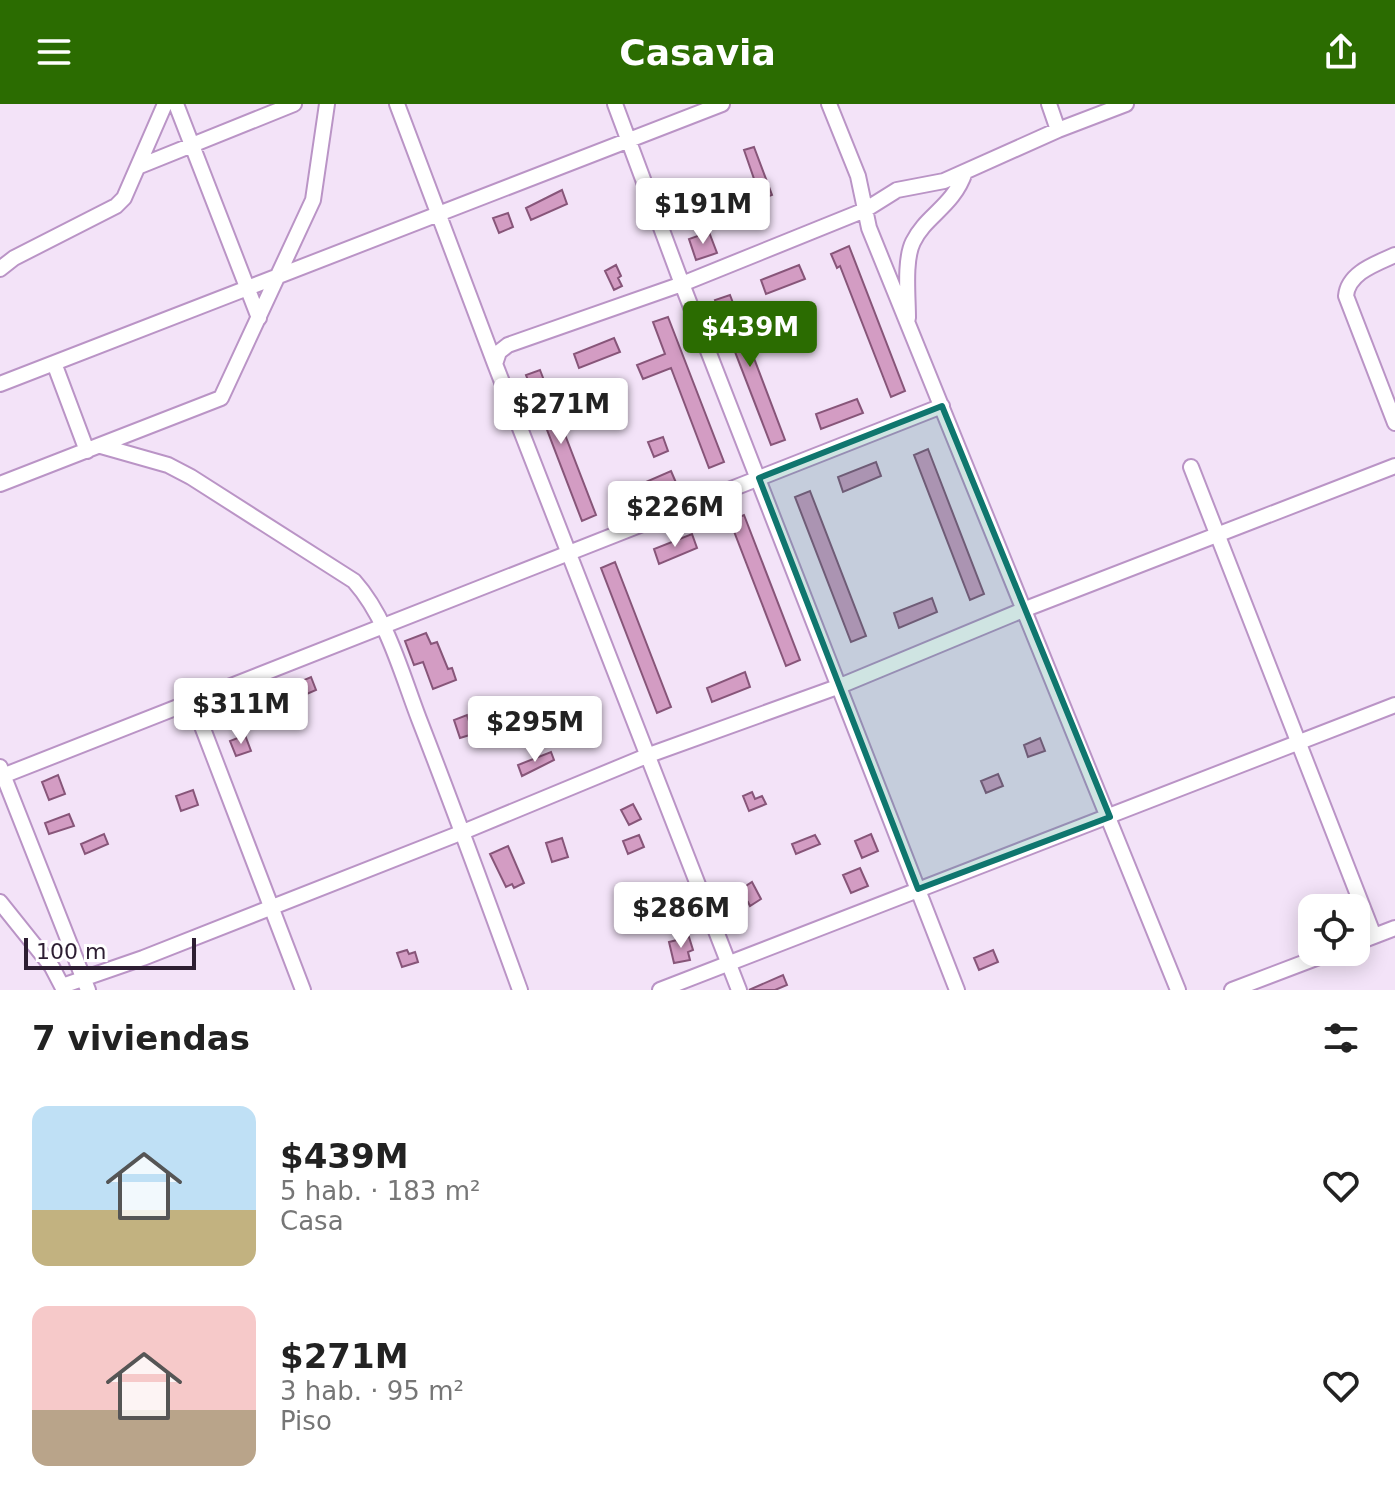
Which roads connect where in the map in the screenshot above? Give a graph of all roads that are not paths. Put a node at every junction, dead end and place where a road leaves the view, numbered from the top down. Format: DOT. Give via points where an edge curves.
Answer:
graph roads {
  1 [pos="165,104"];
  2 [pos="176,104"];
  3 [pos="294,104"];
  4 [pos="327,104"];
  5 [pos="397,104"];
  6 [pos="615,104"];
  7 [pos="722,104"];
  8 [pos="829,104"];
  9 [pos="1049,104"];
  10 [pos="1126,104"];
  11 [pos="1058,130"];
  12 [pos="628,139"];
  13 [pos="192,145"];
  14 [pos="140,166"];
  15 [pos="965,172"];
  16 [pos="865,210"];
  17 [pos="439,213"];
  18 [pos="1395,255"];
  19 [pos="0,269"];
  20 [pos="278,276"];
  21 [pos="682,284"];
  22 [pos="247,288"];
  23 [pos="259,318"];
  24 [pos="908,326"];
  25 [pos="54,363"];
  26 [pos="495,364"];
  27 [pos="0,384"];
  28 [pos="942,406"];
  29 [pos="1395,423"];
  30 [pos="94,448"];
  31 [pos="1395,466"];
  32 [pos="1191,467"];
  33 [pos="759,478"];
  34 [pos="0,484"];
  35 [pos="1218,535"];
  36 [pos="569,554"];
  37 [pos="1023,610"];
  38 [pos="382,624"];
  39 [pos="840,686"];
  40 [pos="192,700"];
  41 [pos="1395,705"];
  42 [pos="1299,743"];
  43 [pos="649,755"];
  44 [pos="1,773"];
  45 [pos="1110,817"];
  46 [pos="463,832"];
  47 [pos="918,889"];
  48 [pos="0,902"];
  49 [pos="271,905"];
  50 [pos="1395,928"];
  51 [pos="1374,936"];
  52 [pos="1370,938"];
  53 [pos="730,965"];
  54 [pos="1298,965"];
  55 [pos="86,984"];
  56 [pos="63,988"];
  57 [pos="303,990"];
  58 [pos="520,990"];
  59 [pos="660,990"];
  60 [pos="739,990"];
  61 [pos="957,990"];
  62 [pos="1178,990"];
  63 [pos="1232,990"];
  1 -- 14 [label="street"];
  2 -- 13 [label="street"];
  3 -- 13 [label="street"];
  4 -- 20 [label="street" via="313,200"];
  5 -- 17 [label="street"];
  6 -- 12 [label="street"];
  7 -- 12 [label="street"];
  8 -- 16 [label="street" via="858,176"];
  9 -- 11 [label="street"];
  10 -- 11 [label="street"];
  11 -- 15 [label="street"];
  12 -- 17 [label="street"];
  12 -- 21 [label="street"];
  13 -- 14 [label="street"];
  13 -- 22 [label="street"];
  14 -- 19 [label="street" via="116,206"];
  15 -- 16 [label="street" via="908,186"];
  15 -- 24 [label="street" via="954,196 913,241"];
  16 -- 21 [label="street"];
  16 -- 24 [label="street"];
  17 -- 20 [label="street"];
  17 -- 26 [label="street"];
  18 -- 29 [label="street" via="1359,273 1346,296"];
  20 -- 22 [label="street"];
  20 -- 23 [label="street"];
  21 -- 26 [label="street" via="508,345"];
  21 -- 33 [label="street"];
  22 -- 23 [label="street"];
  22 -- 25 [label="street"];
  23 -- 30 [label="street" via="221,398"];
  24 -- 28 [label="street"];
  25 -- 27 [label="street"];
  25 -- 30 [label="street"];
  26 -- 36 [label="street"];
  28 -- 33 [label="street"];
  28 -- 37 [label="street"];
  30 -- 34 [label="street"];
  30 -- 38 [label="street" via="168,465 256,517 354,581"];
  31 -- 35 [label="street"];
  32 -- 35 [label="street"];
  33 -- 36 [label="street"];
  33 -- 39 [label="street"];
  35 -- 37 [label="street"];
  35 -- 42 [label="street"];
  36 -- 38 [label="street"];
  36 -- 43 [label="street"];
  37 -- 39 [label="street"];
  37 -- 45 [label="street"];
  38 -- 40 [label="street"];
  38 -- 46 [label="street"];
  39 -- 43 [label="street"];
  39 -- 47 [label="street"];
  40 -- 44 [label="street"];
  40 -- 49 [label="street"];
  41 -- 42 [label="street"];
  42 -- 45 [label="street"];
  42 -- 51 [label="street"];
  43 -- 46 [label="street"];
  43 -- 53 [label="street"];
  44 -- 55 [label="street"];
  45 -- 47 [label="street"];
  45 -- 62 [label="street"];
  46 -- 49 [label="street"];
  46 -- 58 [label="street"];
  47 -- 53 [label="street"];
  47 -- 61 [label="street"];
  48 -- 56 [label="street"];
  49 -- 55 [label="street"];
  49 -- 57 [label="street"];
  50 -- 51 [label="street"];
  51 -- 52 [label="street"];
  53 -- 59 [label="street"];
  53 -- 60 [label="street"];
  54 -- 63 [label="street"];
  55 -- 56 [label="street"];
}
